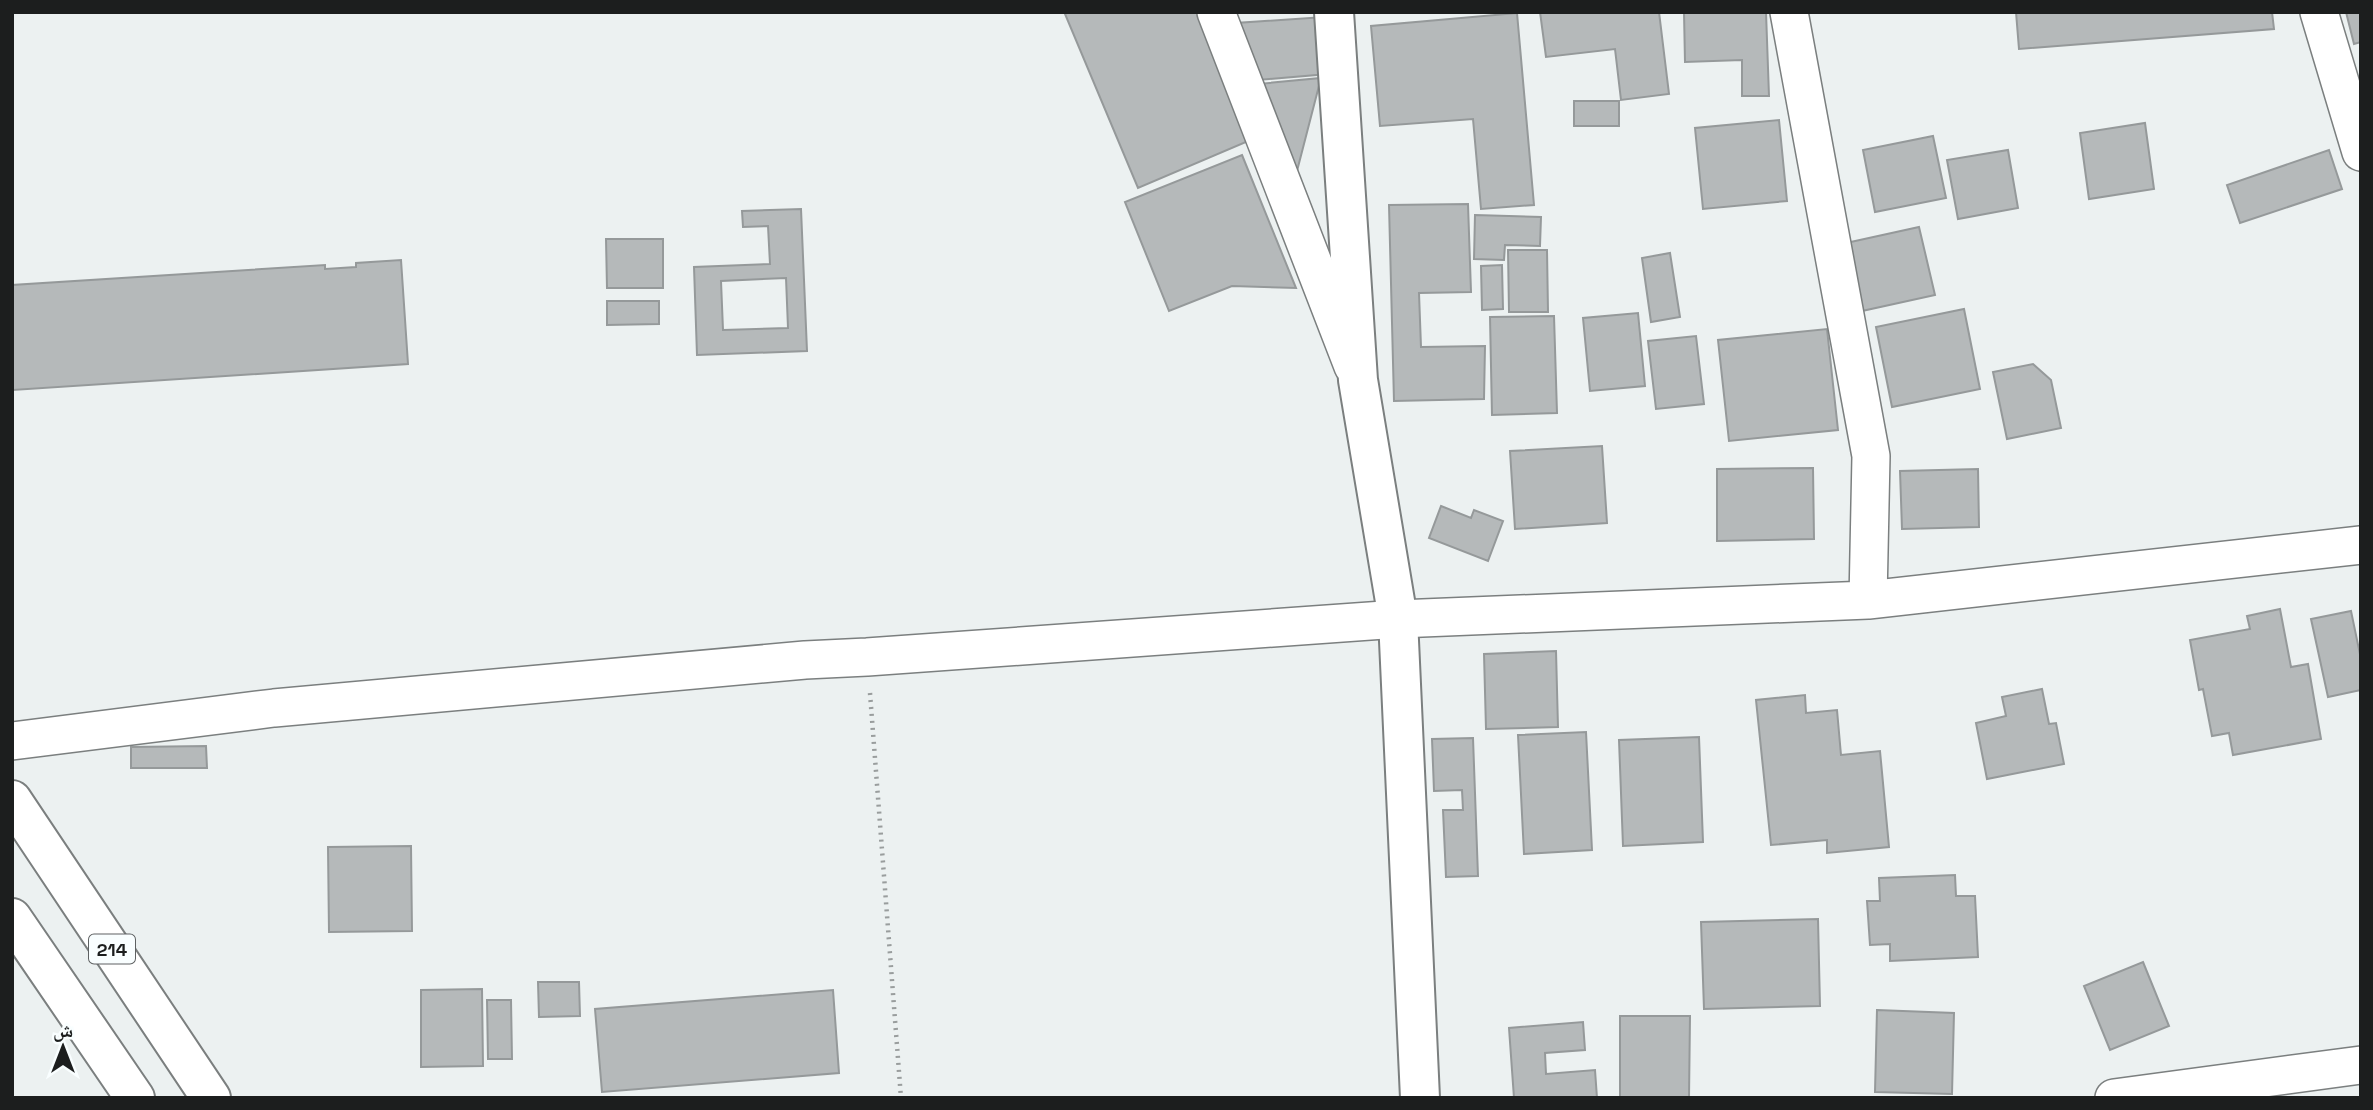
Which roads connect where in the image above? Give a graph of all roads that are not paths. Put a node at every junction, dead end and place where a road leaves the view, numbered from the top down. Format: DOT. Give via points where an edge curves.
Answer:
graph roads {
  1 [pos="1216,12"];
  2 [pos="1334,12"];
  3 [pos="1789,12"];
  4 [pos="2319,12"];
  5 [pos="2361,152"];
  6 [pos="1358,380"];
  7 [pos="2361,545"];
  8 [pos="1868,600"];
  9 [pos="1398,620"];
  10 [pos="12,741"];
  11 [pos="12,800"];
  12 [pos="12,918"];
  13 [pos="2361,1065"];
  14 [pos="135,1098"];
  15 [pos="211,1098"];
  16 [pos="1420,1098"];
  17 [pos="2114,1098"];
  1 -- 6 [label="street"];
  2 -- 6 [label="main road"];
  3 -- 8 [label="street" via="1871,456"];
  4 -- 5 [label="street"];
  6 -- 9 [label="main road"];
  7 -- 8 [label="street"];
  8 -- 9 [label="street"];
  9 -- 10 [label="street" via="805,660 274,708"];
  9 -- 16 [label="main road"];
  11 -- 15 [label="main road, 214"];
  12 -- 14 [label="main road"];
  13 -- 17 [label="street"];
}
